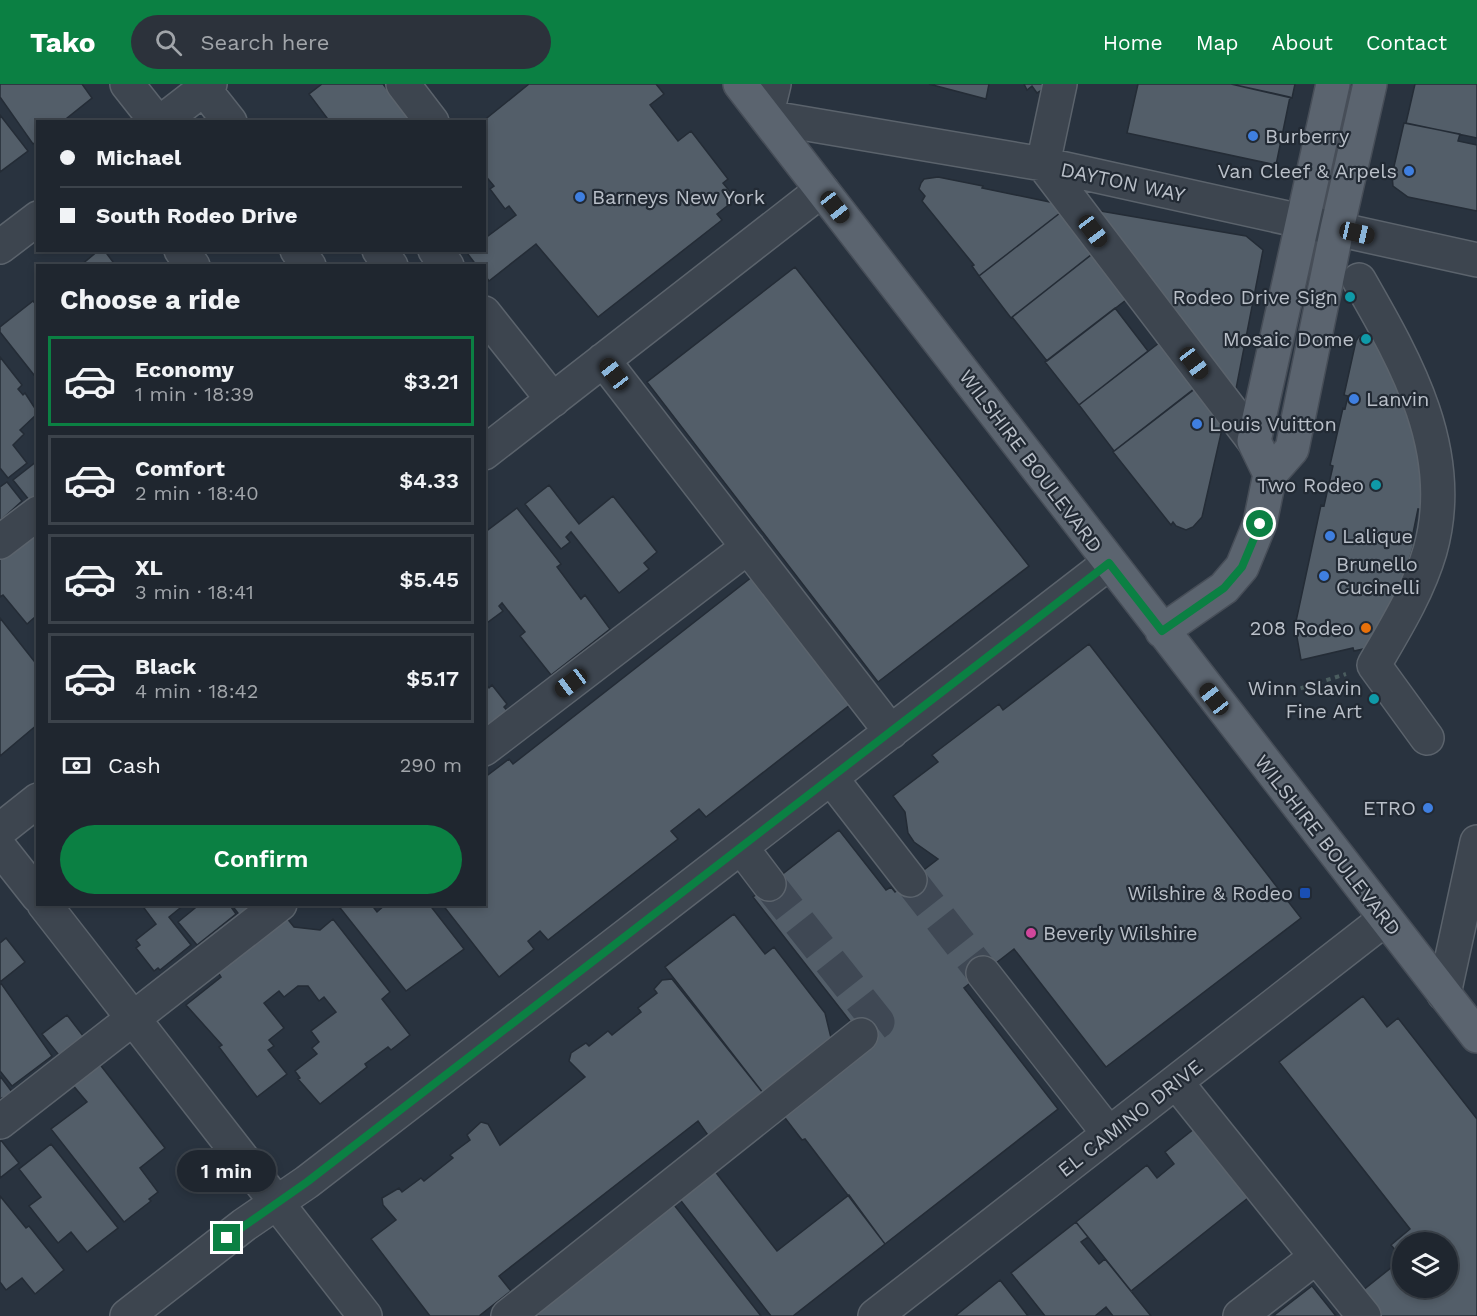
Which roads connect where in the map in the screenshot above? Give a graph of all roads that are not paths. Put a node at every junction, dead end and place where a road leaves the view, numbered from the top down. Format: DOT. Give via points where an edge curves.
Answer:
graph roads {
  1 [pos="127,84"];
  2 [pos="403,84"];
  3 [pos="740,84"];
  4 [pos="774,84"];
  5 [pos="1060,84"];
  6 [pos="1333,84"];
  7 [pos="1370,84"];
  8 [pos="207,87"];
  9 [pos="766,117"];
  10 [pos="155,120"];
  11 [pos="164,120"];
  12 [pos="229,120"];
  13 [pos="430,120"];
  14 [pos="1042,164"];
  15 [pos="822,190"];
  16 [pos="36,220"];
  17 [pos="1302,222"];
  18 [pos="1337,229"];
  19 [pos="0,247"];
  20 [pos="1477,260"];
  21 [pos="1359,280"];
  22 [pos="486,316"];
  23 [pos="603,360"];
  24 [pos="552,400"];
  25 [pos="1254,441"];
  26 [pos="486,451"];
  27 [pos="1269,474"];
  28 [pos="36,515"];
  29 [pos="0,542"];
  30 [pos="748,547"];
  31 [pos="1109,563"];
  32 [pos="1162,631"];
  33 [pos="891,732"];
  34 [pos="1427,738"];
  35 [pos="486,747"];
  36 [pos="831,778"];
  37 [pos="36,802"];
  38 [pos="0,830"];
  39 [pos="1477,842"];
  40 [pos="741,847"];
  41 [pos="0,848"];
  42 [pos="910,880"];
  43 [pos="769,884"];
  44 [pos="36,893"];
  45 [pos="46,906"];
  46 [pos="277,906"];
  47 [pos="1385,919"];
  48 [pos="983,974"];
  49 [pos="1444,993"];
  50 [pos="132,1017"];
  51 [pos="861,1035"];
  52 [pos="1477,1036"];
  53 [pos="1176,1082"];
  54 [pos="0,1122"];
  55 [pos="1109,1134"];
  56 [pos="276,1203"];
  57 [pos="1316,1257"];
  58 [pos="127,1316"];
  59 [pos="365,1316"];
  60 [pos="508,1316"];
  61 [pos="876,1316"];
  62 [pos="1240,1316"];
  63 [pos="1364,1316"];
  1 -- 10 [label="street"];
  2 -- 13 [label="street"];
  3 -- 9 [label="main road, WILSHIRE BOULEVARD"];
  4 -- 9 [label="street"];
  5 -- 14 [label="street"];
  6 -- 17 [label="main road"];
  7 -- 18 [label="main road"];
  8 -- 11 [label="street"];
  8 -- 12 [label="street"];
  9 -- 14 [label="street, DAYTON WAY"];
  9 -- 15 [label="main road, WILSHIRE BOULEVARD"];
  14 -- 17 [label="street, DAYTON WAY"];
  14 -- 25 [label="street"];
  15 -- 23 [label="street"];
  15 -- 31 [label="main road, WILSHIRE BOULEVARD"];
  16 -- 19 [label="street"];
  17 -- 18 [label="street, DAYTON WAY"];
  17 -- 25 [label="main road"];
  18 -- 20 [label="street, DAYTON WAY"];
  18 -- 27 [label="main road" via="1292,449"];
  21 -- 34 [label="street" via="1420,398 1432,437 1437,507 1430,549 1401,618 1374,665"];
  22 -- 24 [label="street"];
  23 -- 24 [label="street"];
  23 -- 30 [label="street"];
  24 -- 26 [label="street"];
  25 -- 27 [label="main road"];
  27 -- 32 [label="main road" via="1260,524 1242,567 1224,588"];
  28 -- 29 [label="street"];
  30 -- 33 [label="street"];
  30 -- 35 [label="street"];
  31 -- 32 [label="main road, WILSHIRE BOULEVARD"];
  31 -- 33 [label="street"];
  32 -- 47 [label="main road, WILSHIRE BOULEVARD"];
  33 -- 36 [label="street"];
  36 -- 40 [label="street"];
  36 -- 42 [label="street"];
  37 -- 38 [label="street"];
  39 -- 49 [label="street"];
  40 -- 43 [label="street"];
  40 -- 56 [label="street"];
  41 -- 44 [label="street"];
  45 -- 50 [label="street"];
  46 -- 50 [label="street"];
  47 -- 49 [label="main road, WILSHIRE BOULEVARD"];
  47 -- 53 [label="street, EL CAMINO DRIVE"];
  48 -- 55 [label="street"];
  49 -- 52 [label="main road, WILSHIRE BOULEVARD"];
  50 -- 54 [label="street"];
  50 -- 56 [label="street"];
  51 -- 60 [label="street"];
  53 -- 55 [label="street, EL CAMINO DRIVE"];
  53 -- 57 [label="street"];
  55 -- 61 [label="street, EL CAMINO DRIVE"];
  56 -- 58 [label="street"];
  56 -- 59 [label="street"];
  57 -- 62 [label="street"];
  57 -- 63 [label="street"];
}
